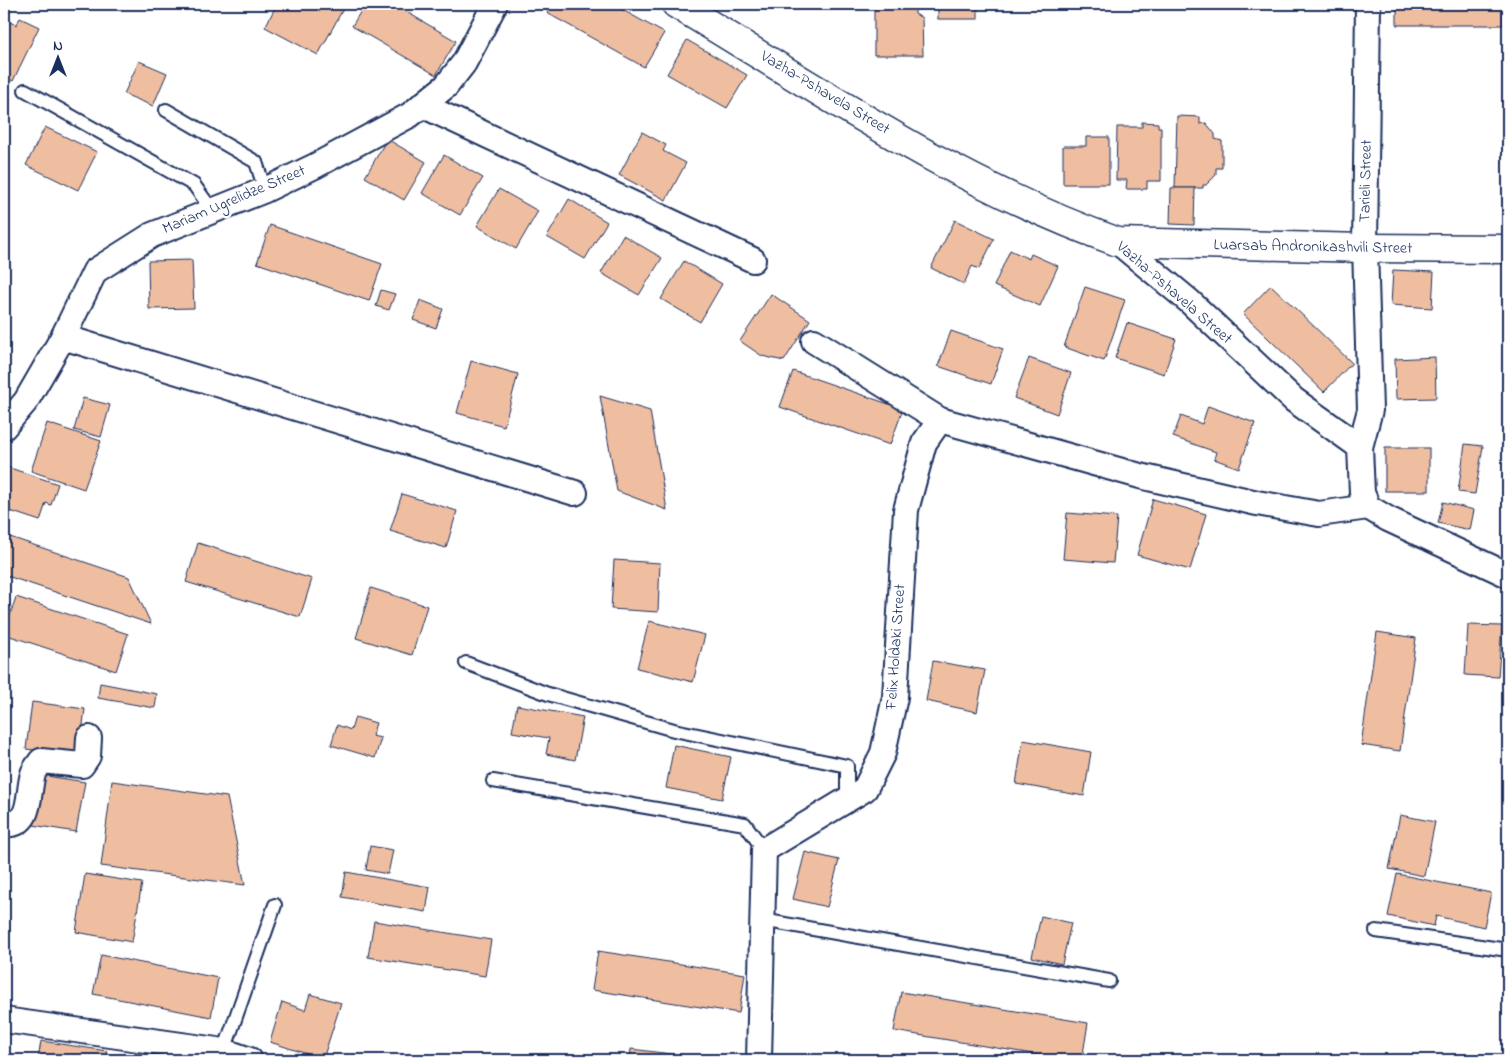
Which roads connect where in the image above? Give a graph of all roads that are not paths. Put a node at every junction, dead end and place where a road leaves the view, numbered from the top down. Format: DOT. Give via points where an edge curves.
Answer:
graph roads {
  1 [pos="495,4"];
  2 [pos="676,4"];
  3 [pos="1368,4"];
  4 [pos="25,90"];
  5 [pos="422,105"];
  6 [pos="166,110"];
  7 [pos="264,190"];
  8 [pos="212,210"];
  9 [pos="1118,242"];
  10 [pos="1365,248"];
  11 [pos="1508,249"];
  12 [pos="753,260"];
  13 [pos="64,337"];
  14 [pos="814,342"];
  15 [pos="940,420"];
  16 [pos="4,427"];
  17 [pos="1360,447"];
  18 [pos="575,493"];
  19 [pos="1368,507"];
  20 [pos="1508,575"];
  21 [pos="466,663"];
  22 [pos="90,738"];
  23 [pos="493,781"];
  24 [pos="847,799"];
  25 [pos="4,824"];
  26 [pos="764,850"];
  27 [pos="275,905"];
  28 [pos="762,920"];
  29 [pos="1376,931"];
  30 [pos="1508,950"];
  31 [pos="1109,981"];
  32 [pos="4,1020"];
  33 [pos="224,1051"];
  34 [pos="250,1060"];
  35 [pos="759,1060"];
  1 -- 5 [label="street, Mariam Ugrelidze Street" via="464,63 446,86"];
  2 -- 9 [label="street, Vazha-Pshavela Street" via="922,151 1022,202"];
  3 -- 10 [label="street, Tarieli Street"];
  4 -- 8 [label="lane" via="194,185"];
  5 -- 7 [label="street, Mariam Ugrelidze Street" via="410,115"];
  5 -- 12 [label="street"];
  6 -- 7 [label="lane" via="256,162"];
  7 -- 8 [label="street, Mariam Ugrelidze Street"];
  8 -- 13 [label="street, Mariam Ugrelidze Street" via="152,235 95,271"];
  9 -- 10 [label="street, Luarsab Andronikashvili Street"];
  9 -- 17 [label="street, Vazha-Pshavela Street" via="1189,301 1294,400"];
  10 -- 11 [label="street, Luarsab Andronikashvili Street"];
  10 -- 17 [label="street, Tarieli Street" via="1370,410"];
  13 -- 16 [label="street, Mariam Ugrelidze Street" via="26,401"];
  13 -- 18 [label="street"];
  14 -- 15 [label="street"];
  15 -- 19 [label="street" via="1140,476 1258,503 1319,514"];
  15 -- 24 [label="street, Felix Holdaki Street" via="924,443 906,510 895,697 883,753 865,789"];
  17 -- 19 [label="street" via="1362,493"];
  19 -- 20 [label="street"];
  21 -- 24 [label="lane" via="548,694 674,730 847,766"];
  22 -- 25 [label="street" via="88,756 82,765 42,761 33,772 23,819 14,825"];
  23 -- 26 [label="lane" via="746,824"];
  24 -- 26 [label="street, Felix Holdaki Street"];
  26 -- 28 [label="street"];
  27 -- 33 [label="lane"];
  28 -- 31 [label="lane"];
  28 -- 35 [label="street"];
  29 -- 30 [label="lane"];
  32 -- 33 [label="street"];
  33 -- 34 [label="street"];
}
